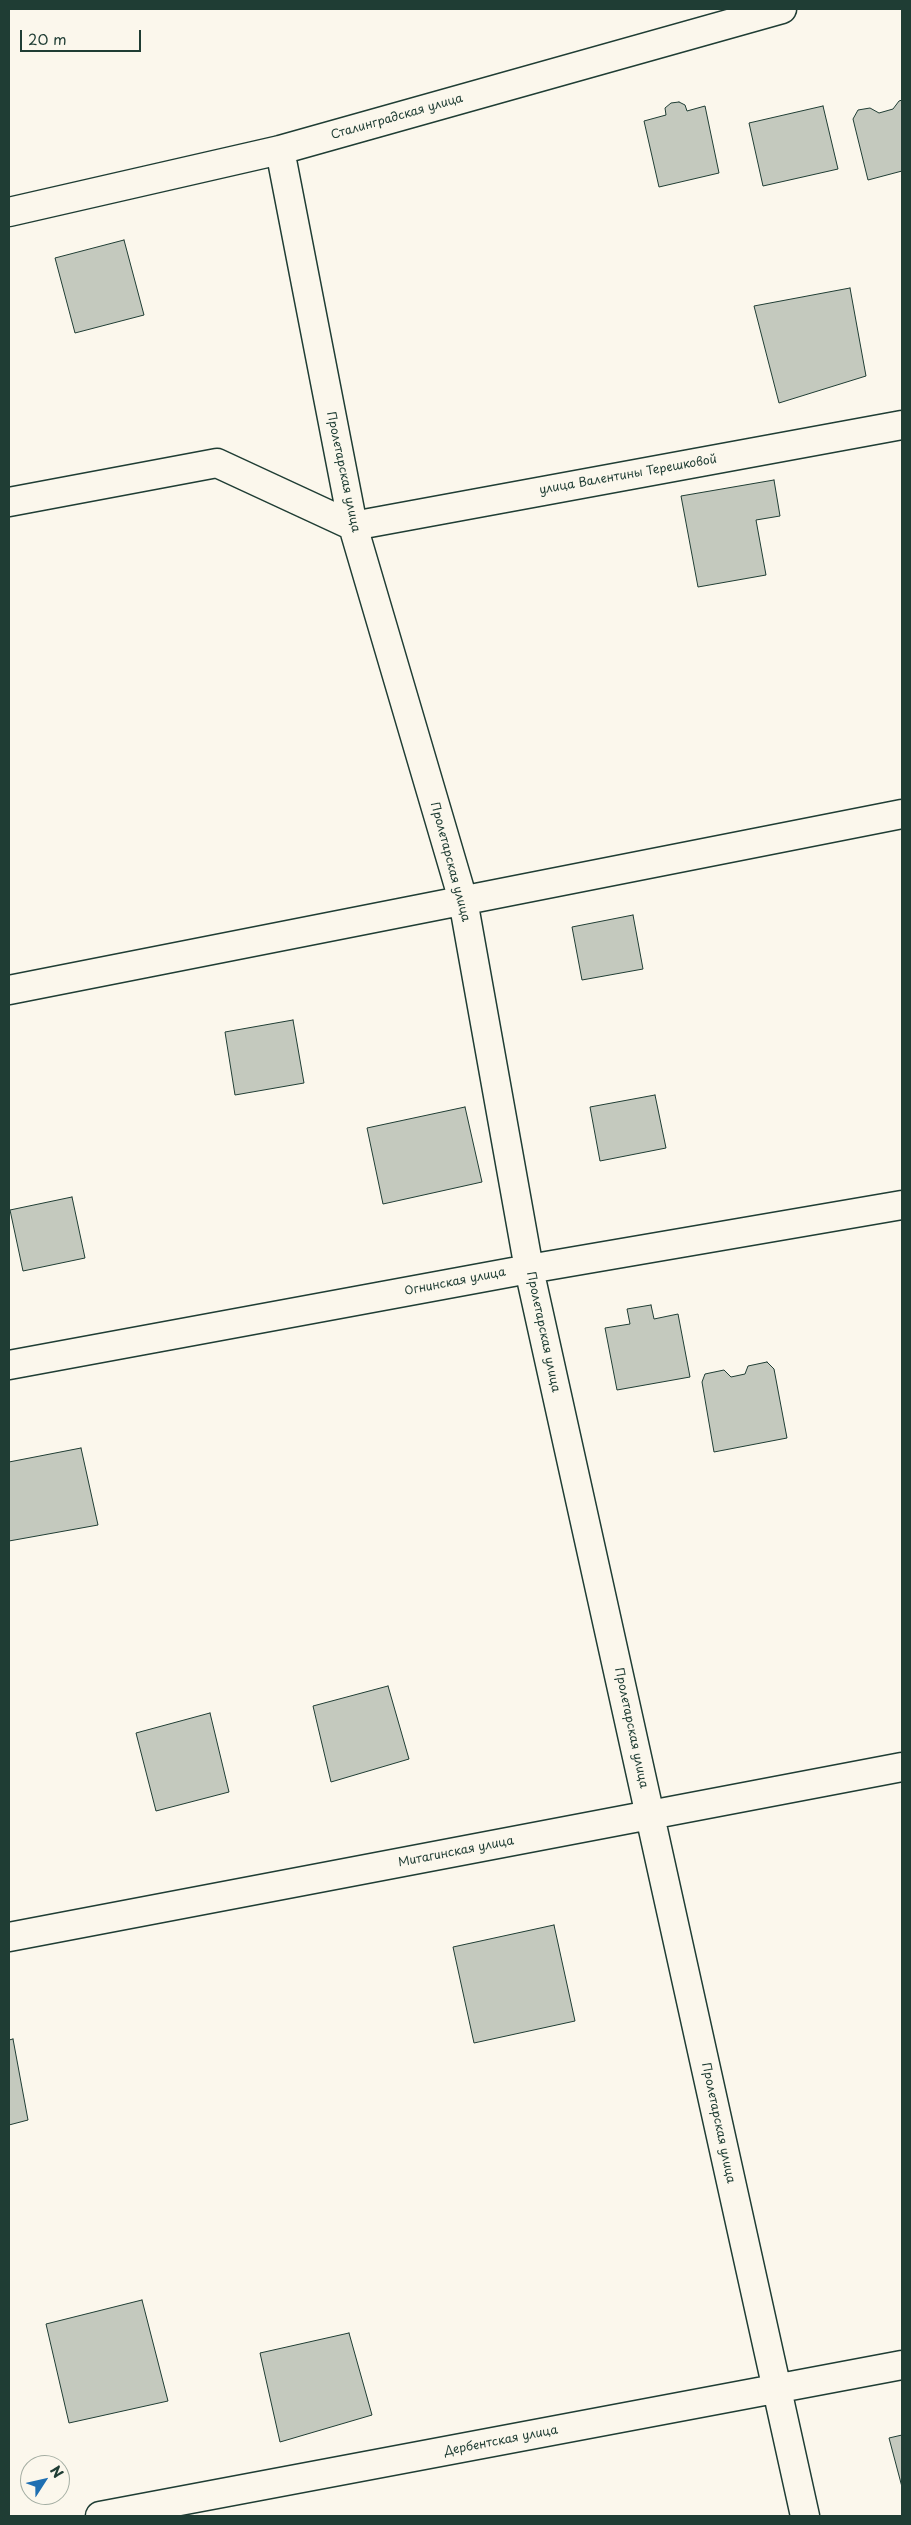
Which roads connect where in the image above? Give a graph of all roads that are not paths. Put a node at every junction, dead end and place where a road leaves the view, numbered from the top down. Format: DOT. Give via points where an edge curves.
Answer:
graph roads {
  1 [pos="782,9"];
  2 [pos="280,150"];
  3 [pos="9,212"];
  4 [pos="902,425"];
  5 [pos="9,502"];
  6 [pos="353,526"];
  7 [pos="902,814"];
  8 [pos="463,900"];
  9 [pos="9,990"];
  10 [pos="902,1205"];
  11 [pos="529,1268"];
  12 [pos="9,1365"];
  13 [pos="902,1766"];
  14 [pos="650,1815"];
  15 [pos="9,1937"];
  16 [pos="902,2365"];
  17 [pos="776,2389"];
  18 [pos="100,2516"];
  19 [pos="805,2516"];
  1 -- 2 [label="street, Сталинградская улица"];
  2 -- 3 [label="street, Сталинградская улица"];
  2 -- 6 [label="street, Пролетарская улица"];
  4 -- 6 [label="street, улица Валентины Терешковой"];
  5 -- 6 [label="street" via="217,463"];
  6 -- 8 [label="street, Пролетарская улица"];
  7 -- 8 [label="street"];
  8 -- 9 [label="street"];
  8 -- 11 [label="street, Пролетарская улица"];
  10 -- 11 [label="street, Огнинская улица"];
  11 -- 12 [label="street, Огнинская улица"];
  11 -- 14 [label="street, Пролетарская улица"];
  13 -- 14 [label="street, Митагинская улица"];
  14 -- 15 [label="street, Митагинская улица"];
  14 -- 17 [label="street, Пролетарская улица"];
  16 -- 17 [label="street, Дербентская улица"];
  17 -- 18 [label="street, Дербентская улица"];
  17 -- 19 [label="street, Пролетарская улица"];
}
